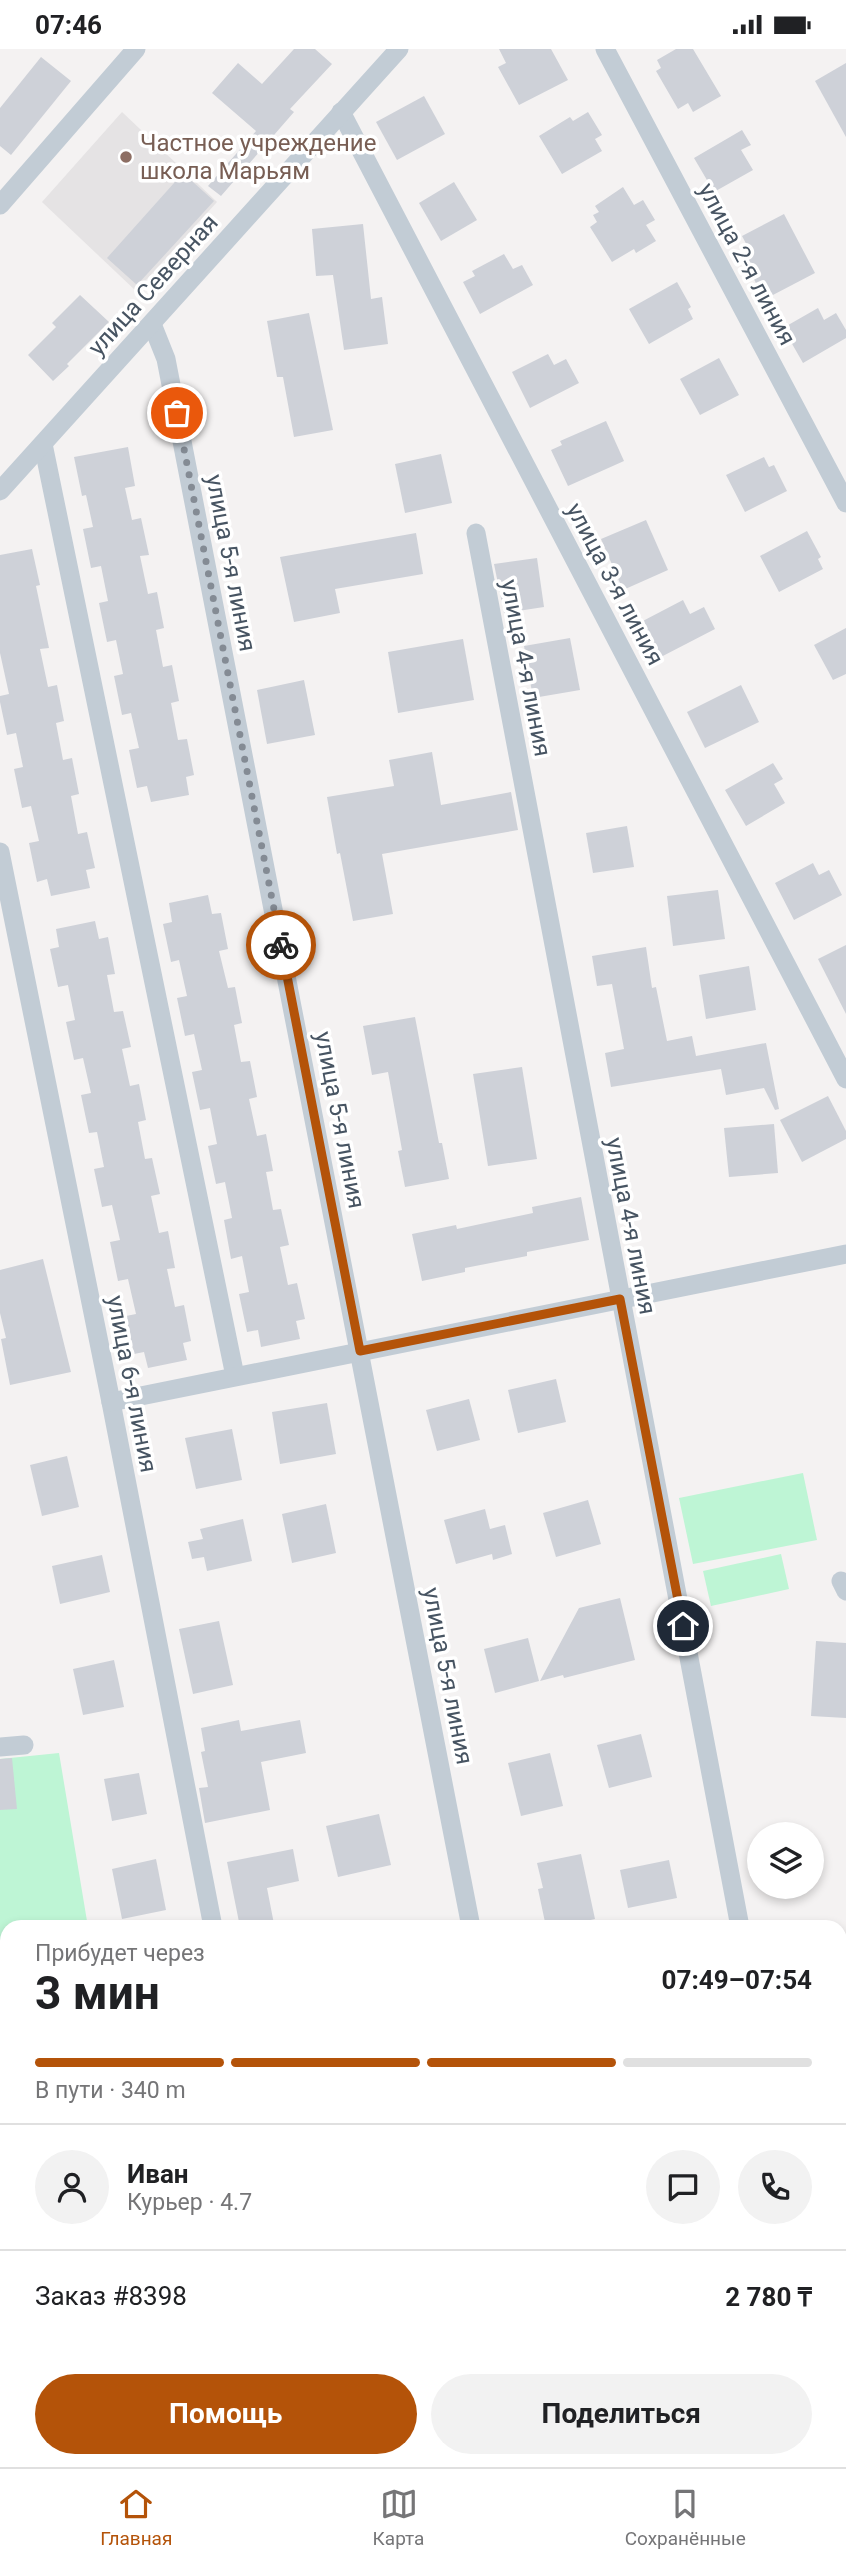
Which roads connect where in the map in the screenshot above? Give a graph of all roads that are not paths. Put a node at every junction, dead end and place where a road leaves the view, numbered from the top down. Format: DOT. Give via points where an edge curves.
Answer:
graph roads {
  1 [pos="136,49"];
  2 [pos="399,49"];
  3 [pos="605,49"];
  4 [pos="341,112"];
  5 [pos="0,205"];
  6 [pos="152,324"];
  7 [pos="43,444"];
  8 [pos="0,491"];
  9 [pos="846,503"];
  10 [pos="476,533"];
  11 [pos="0,852"];
  12 [pos="846,1079"];
  13 [pos="846,1254"];
  14 [pos="620,1299"];
  15 [pos="360,1351"];
  16 [pos="235,1377"];
  17 [pos="111,1402"];
  18 [pos="24,1745"];
  19 [pos="0,1747"];
  20 [pos="212,1920"];
  21 [pos="470,1920"];
  22 [pos="739,1920"];
  1 -- 5 [label="street"];
  2 -- 4 [label="street, улица Северная"];
  3 -- 9 [label="street, улица 2-я линия"];
  4 -- 6 [label="street, улица Северная"];
  4 -- 12 [label="street, улица 3-я линия"];
  6 -- 7 [label="street, улица Северная"];
  6 -- 15 [label="street, улица 5-я линия" via="166,359"];
  7 -- 8 [label="street, улица Северная"];
  7 -- 16 [label="street"];
  10 -- 14 [label="street, улица 4-я линия"];
  11 -- 17 [label="street, улица 6-я линия"];
  13 -- 14 [label="street"];
  14 -- 15 [label="street"];
  14 -- 22 [label="street, улица 4-я линия"];
  15 -- 16 [label="street"];
  15 -- 21 [label="street, улица 5-я линия"];
  16 -- 17 [label="street"];
  17 -- 20 [label="street, улица 6-я линия"];
  18 -- 19 [label="street"];
}
